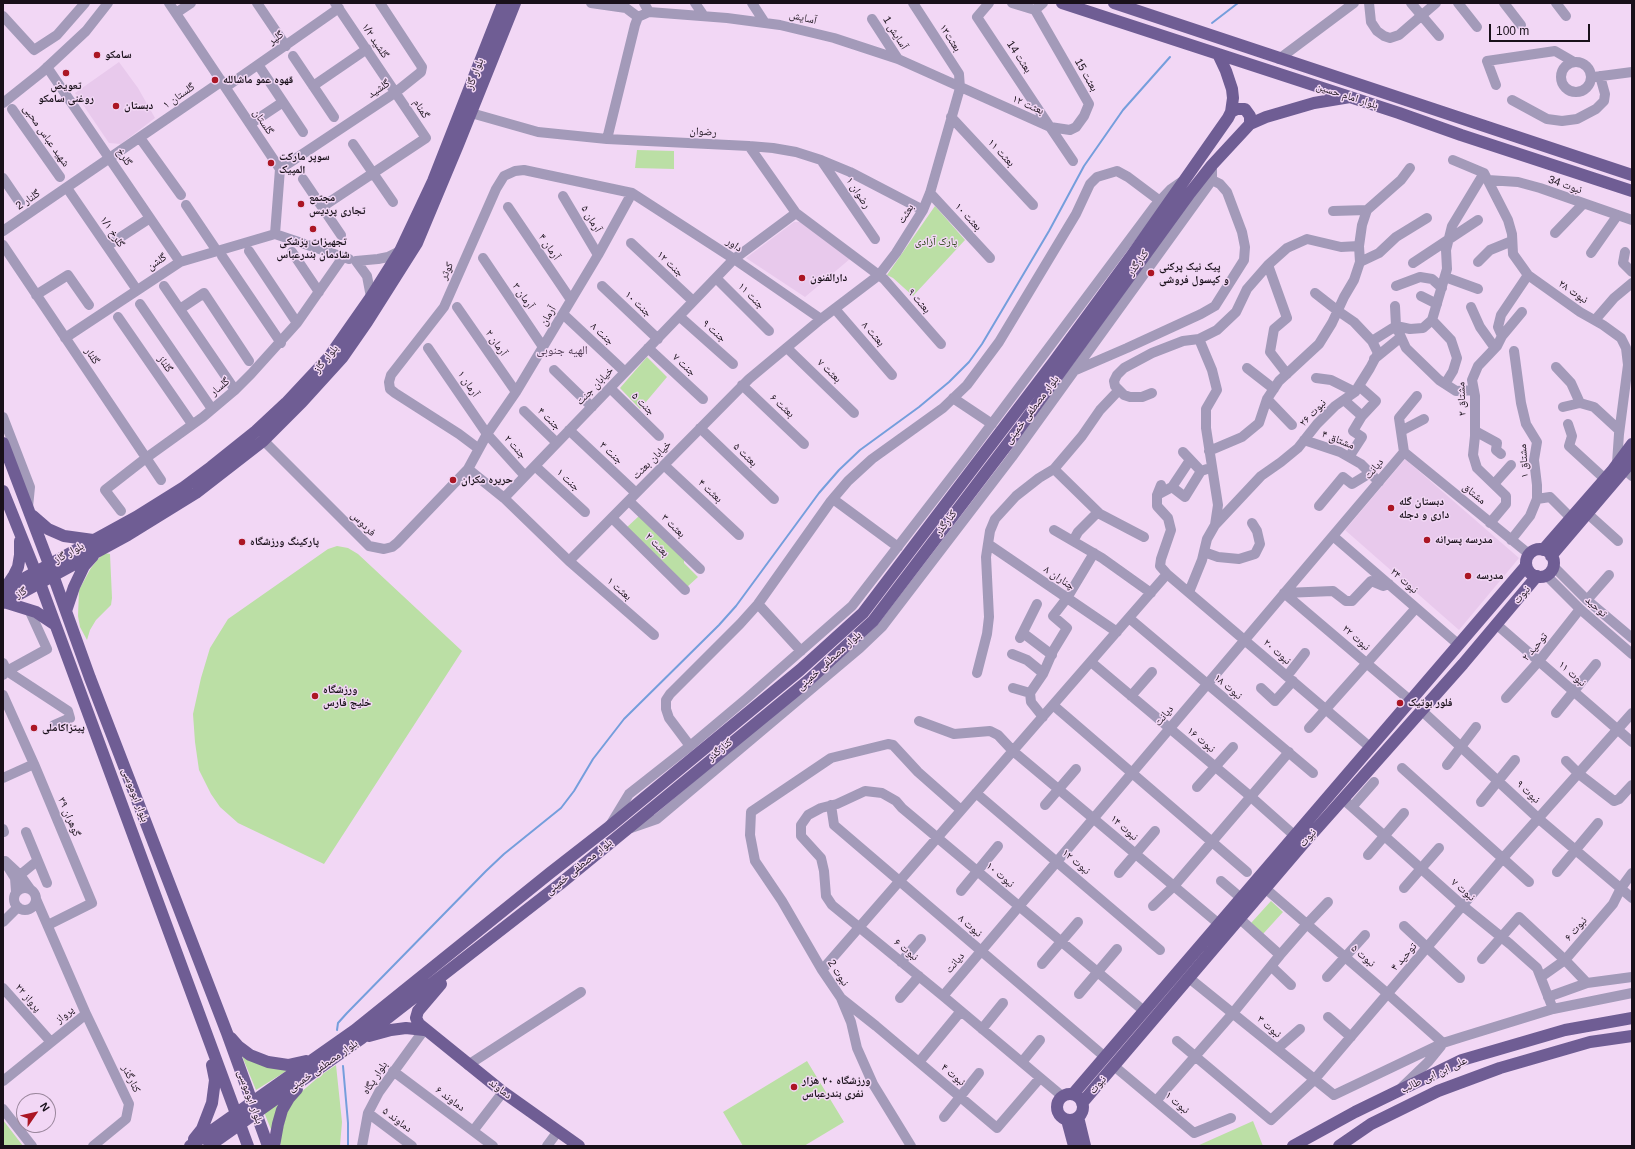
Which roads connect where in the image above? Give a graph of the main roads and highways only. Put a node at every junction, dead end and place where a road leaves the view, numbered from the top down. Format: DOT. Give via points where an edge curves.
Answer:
graph roads {
  1 [pos="503,3"];
  2 [pos="515,3"];
  3 [pos="1062,3"];
  4 [pos="1118,4"];
  5 [pos="1218,54"];
  6 [pos="1350,98"];
  7 [pos="466,112"];
  8 [pos="1231,112"];
  9 [pos="1250,124"];
  10 [pos="1632,175"];
  11 [pos="1632,191"];
  12 [pos="3,443"];
  13 [pos="1632,444"];
  14 [pos="1627,467"];
  15 [pos="3,491"];
  16 [pos="29,510"];
  17 [pos="20,536"];
  18 [pos="93,540"];
  19 [pos="95,553"];
  20 [pos="1548,559"];
  21 [pos="1528,560"];
  22 [pos="52,570"];
  23 [pos="38,577"];
  24 [pos="3,596"];
  25 [pos="66,612"];
  26 [pos="54,624"];
  27 [pos="1411,702"];
  28 [pos="1421,710"];
  29 [pos="1299,840"];
  30 [pos="550,873"];
  31 [pos="560,884"];
  32 [pos="457,964"];
  33 [pos="1144,1011"];
  34 [pos="1632,1018"];
  35 [pos="1153,1019"];
  36 [pos="424,1030"];
  37 [pos="227,1033"];
  38 [pos="1632,1036"];
  39 [pos="362,1038"];
  40 [pos="209,1040"];
  41 [pos="312,1066"];
  42 [pos="1067,1095"];
  43 [pos="1082,1103"];
  44 [pos="254,1108"];
  45 [pos="238,1119"];
  46 [pos="1072,1119"];
  47 [pos="189,1146"];
  48 [pos="209,1146"];
  49 [pos="248,1146"];
  50 [pos="268,1146"];
  51 [pos="274,1146"];
  52 [pos="579,1146"];
  53 [pos="1074,1146"];
  54 [pos="1085,1146"];
  55 [pos="1292,1146"];
  56 [pos="1339,1146"];
  1 -- 7 [label="main road, بلوار گاز"];
  2 -- 7 [label="main road, بلوار گاز"];
  3 -- 5 [label="main road, بلوار امام حسین"];
  4 -- 10 [label="main road, بلوار امام حسین"];
  5 -- 6 [label="main road, بلوار امام حسین"];
  5 -- 8 [label="main road" via="1232,89"];
  6 -- 9 [label="main road, بلوار مصطفی خمینی" via="1314,103"];
  6 -- 11 [label="main road, بلوار امام حسین"];
  7 -- 18 [label="main road, بلوار گاز" via="400,251 329,357 256,432 184,487"];
  7 -- 19 [label="main road, بلوار گاز" via="417,243 342,358 263,441 180,504"];
  8 -- 9 [label="main road" via="1245,109 1250,116"];
  8 -- 30 [label="main road, بلوار مصطفی خمینی" via="1052,363 863,613 800,670"];
  9 -- 31 [label="main road, بلوار مصطفی خمینی" via="1212,165 1019,429 873,621 809,680"];
  12 -- 16 [label="main road, بلوار ابوموسی"];
  13 -- 14 [label="main road, نبوت"];
  14 -- 20 [label="main road, نبوت"];
  14 -- 20 [label="main road, نبوت" via="1604,479 1571,518"];
  15 -- 17 [label="main road, بلوار ابوموسی"];
  16 -- 18 [label="main road" via="41,524 64,536"];
  16 -- 22 [label="main road, بلوار ابوموسی"];
  17 -- 23 [label="main road, بلوار ابوموسی"];
  17 -- 24 [label="main road" via="18,567"];
  18 -- 22 [label="main road, بلوار گاز"];
  19 -- 22 [label="main road, بلوار گاز"];
  19 -- 25 [label="main road" via="84,566"];
  20 -- 21 [label="main road" via="1538,549"];
  20 -- 21 [label="main road" via="1531,573"];
  20 -- 28 [label="main road, نبوت" via="1496,624"];
  21 -- 27 [label="main road, نبوت"];
  22 -- 23 [label="main road, بلوار گاز"];
  22 -- 25 [label="main road, بلوار ابوموسی"];
  23 -- 24 [label="main road, بلوار گاز"];
  23 -- 26 [label="main road, بلوار ابوموسی"];
  24 -- 26 [label="main road"];
  25 -- 37 [label="main road, بلوار ابوموسی"];
  26 -- 40 [label="main road, بلوار ابوموسی"];
  27 -- 28 [label="main road"];
  27 -- 29 [label="main road, نبوت" via="1371,748"];
  28 -- 29 [label="main road, نبوت" via="1343,799"];
  29 -- 33 [label="main road, نبوت" via="1241,898"];
  29 -- 35 [label="main road, نبوت" via="1266,889"];
  30 -- 31 [label="main road"];
  30 -- 41 [label="main road, بلوار مصطفی خمینی"];
  31 -- 32 [label="main road, بلوار مصطفی خمینی"];
  32 -- 36 [label="main road" via="418,1011 416,1018"];
  32 -- 39 [label="main road, بلوار مصطفی خمینی"];
  33 -- 35 [label="main road"];
  33 -- 42 [label="main road, نبوت" via="1105,1057"];
  34 -- 55 [label="main road, علی ابن ابی طالب" via="1565,1030 1462,1060"];
  35 -- 43 [label="main road, نبوت"];
  36 -- 39 [label="main road" via="398,1029"];
  36 -- 52 [label="main road, دماوند" via="503,1092"];
  37 -- 41 [label="main road" via="250,1055 268,1062"];
  37 -- 44 [label="main road, بلوار ابوموسی"];
  38 -- 56 [label="main road, علی ابن ابی طالب" via="1590,1042 1500,1068 1451,1086 1371,1124"];
  39 -- 41 [label="main road, بلوار مصطفی خمینی"];
  40 -- 45 [label="main road, بلوار ابوموسی"];
  40 -- 47 [label="main road" via="215,1080 212,1103 202,1129"];
  41 -- 44 [label="main road, بلوار مصطفی خمینی"];
  41 -- 51 [label="main road" via="289,1098 278,1124"];
  42 -- 43 [label="main road" via="1078,1097"];
  42 -- 46 [label="main road" via="1056,1104 1056,1109 1062,1118"];
  43 -- 46 [label="main road" via="1082,1111"];
  44 -- 45 [label="main road, بلوار مصطفی خمینی"];
  44 -- 50 [label="main road, بلوار ابوموسی"];
  45 -- 47 [label="main road, بلوار مصطفی خمینی"];
  45 -- 48 [label="main road, بلوار مصطفی خمینی"];
  45 -- 49 [label="main road, بلوار ابوموسی"];
  46 -- 53 [label="main road"];
  46 -- 54 [label="main road"];
}
